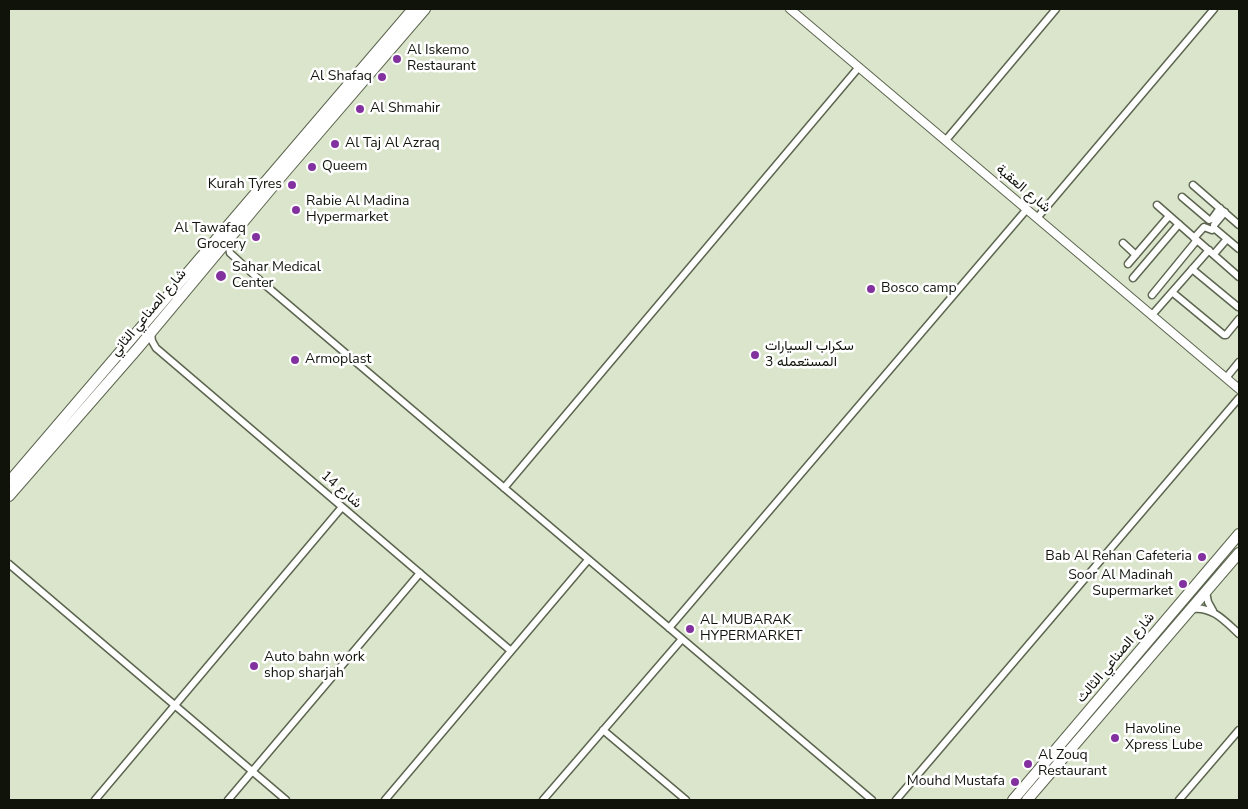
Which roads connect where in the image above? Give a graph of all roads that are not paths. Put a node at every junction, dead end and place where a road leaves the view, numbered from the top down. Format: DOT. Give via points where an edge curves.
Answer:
graph roads {
  1 [pos="413,9"];
  2 [pos="425,9"];
  3 [pos="790,9"];
  4 [pos="1056,9"];
  5 [pos="1214,9"];
  6 [pos="859,67"];
  7 [pos="946,140"];
  8 [pos="1193,185"];
  9 [pos="1182,197"];
  10 [pos="1157,205"];
  11 [pos="1027,209"];
  12 [pos="1222,210"];
  13 [pos="1169,216"];
  14 [pos="1037,218"];
  15 [pos="1179,224"];
  16 [pos="1239,225"];
  17 [pos="1215,230"];
  18 [pos="228,239"];
  19 [pos="1196,239"];
  20 [pos="1227,239"];
  21 [pos="1122,243"];
  22 [pos="1144,246"];
  23 [pos="1239,250"];
  24 [pos="1211,252"];
  25 [pos="216,254"];
  26 [pos="1153,254"];
  27 [pos="1136,255"];
  28 [pos="233,256"];
  29 [pos="1128,264"];
  30 [pos="1192,269"];
  31 [pos="1172,271"];
  32 [pos="1239,277"];
  33 [pos="1133,278"];
  34 [pos="1183,280"];
  35 [pos="1172,292"];
  36 [pos="1152,294"];
  37 [pos="1238,307"];
  38 [pos="1152,315"];
  39 [pos="1239,319"];
  40 [pos="151,333"];
  41 [pos="138,348"];
  42 [pos="156,348"];
  43 [pos="1239,362"];
  44 [pos="1226,378"];
  45 [pos="1239,389"];
  46 [pos="1239,398"];
  47 [pos="9,482"];
  48 [pos="504,488"];
  49 [pos="9,496"];
  50 [pos="342,507"];
  51 [pos="1239,534"];
  52 [pos="1239,553"];
  53 [pos="588,560"];
  54 [pos="9,564"];
  55 [pos="420,573"];
  56 [pos="1198,583"];
  57 [pos="1206,592"];
  58 [pos="1191,609"];
  59 [pos="1213,611"];
  60 [pos="669,628"];
  61 [pos="1239,634"];
  62 [pos="1154,635"];
  63 [pos="682,639"];
  64 [pos="511,651"];
  65 [pos="1143,665"];
  66 [pos="175,706"];
  67 [pos="604,730"];
  68 [pos="1239,730"];
  69 [pos="252,771"];
  70 [pos="1036,796"];
  71 [pos="95,800"];
  72 [pos="228,800"];
  73 [pos="286,800"];
  74 [pos="384,800"];
  75 [pos="543,800"];
  76 [pos="686,800"];
  77 [pos="872,800"];
  78 [pos="896,800"];
  79 [pos="1013,800"];
  80 [pos="1027,800"];
  81 [pos="1179,800"];
  1 -- 47 [label="main road, شارع الصناعي الثاني"];
  2 -- 18 [label="main road, شارع الصناعي الثاني"];
  3 -- 6 [label="street, شارع العقبة"];
  4 -- 7 [label="street"];
  5 -- 14 [label="street"];
  6 -- 7 [label="street, شارع العقبة"];
  6 -- 48 [label="street"];
  7 -- 11 [label="street, شارع العقبة"];
  8 -- 12 [label="street"];
  9 -- 12 [label="street" via="1209,220"];
  10 -- 13 [label="street"];
  11 -- 14 [label="street, شارع العقبة"];
  11 -- 60 [label="street"];
  12 -- 16 [label="street"];
  12 -- 17 [label="street" via="1214,225"];
  13 -- 15 [label="street"];
  13 -- 22 [label="street"];
  14 -- 38 [label="street, شارع العقبة"];
  15 -- 19 [label="street"];
  15 -- 26 [label="street"];
  17 -- 19 [label="street" via="1204,227"];
  17 -- 20 [label="street"];
  18 -- 25 [label="main road, شارع الصناعي الثاني"];
  18 -- 28 [label="street" via="228,248"];
  19 -- 24 [label="street"];
  19 -- 31 [label="street"];
  20 -- 23 [label="street"];
  20 -- 24 [label="street"];
  21 -- 27 [label="street"];
  22 -- 26 [label="street"];
  22 -- 27 [label="street"];
  24 -- 30 [label="street"];
  24 -- 32 [label="street"];
  25 -- 28 [label="street"];
  25 -- 40 [label="main road, شارع الصناعي الثاني"];
  26 -- 33 [label="street"];
  27 -- 29 [label="street"];
  28 -- 48 [label="street"];
  30 -- 34 [label="street"];
  30 -- 37 [label="street"];
  31 -- 34 [label="street"];
  31 -- 36 [label="street"];
  34 -- 35 [label="street"];
  35 -- 38 [label="street"];
  35 -- 39 [label="street" via="1224,335"];
  38 -- 44 [label="street, شارع العقبة"];
  40 -- 41 [label="main road, شارع الصناعي الثاني"];
  40 -- 42 [label="street"];
  41 -- 42 [label="street"];
  41 -- 49 [label="main road, شارع الصناعي الثاني"];
  42 -- 50 [label="street, شارع 14"];
  43 -- 44 [label="street"];
  44 -- 45 [label="street, شارع العقبة"];
  46 -- 78 [label="street"];
  48 -- 53 [label="street"];
  50 -- 55 [label="street, شارع 14"];
  50 -- 66 [label="street"];
  51 -- 56 [label="main road, شارع الصناعي الثالث"];
  52 -- 57 [label="main road, شارع الصناعي الثالث"];
  53 -- 60 [label="street"];
  53 -- 64 [label="street"];
  54 -- 66 [label="street"];
  55 -- 64 [label="street, شارع 14"];
  55 -- 69 [label="street"];
  56 -- 58 [label="main road" via="1188,604"];
  56 -- 62 [label="main road, شارع الصناعي الثالث"];
  57 -- 58 [label="main road, شارع الصناعي الثالث"];
  57 -- 59 [label="street"];
  58 -- 59 [label="street"];
  58 -- 65 [label="main road, شارع الصناعي الثالث"];
  59 -- 61 [label="street"];
  60 -- 63 [label="street"];
  62 -- 65 [label="main road" via="1157,640"];
  62 -- 79 [label="main road, شارع الصناعي الثالث"];
  63 -- 67 [label="street"];
  63 -- 77 [label="street"];
  64 -- 74 [label="street"];
  65 -- 70 [label="main road, شارع الصناعي الثالث"];
  66 -- 69 [label="street"];
  66 -- 71 [label="street"];
  67 -- 75 [label="street"];
  67 -- 76 [label="street"];
  68 -- 81 [label="street"];
  69 -- 72 [label="street"];
  69 -- 73 [label="street"];
  70 -- 80 [label="main road, شارع الصناعي الثالث"];
}
